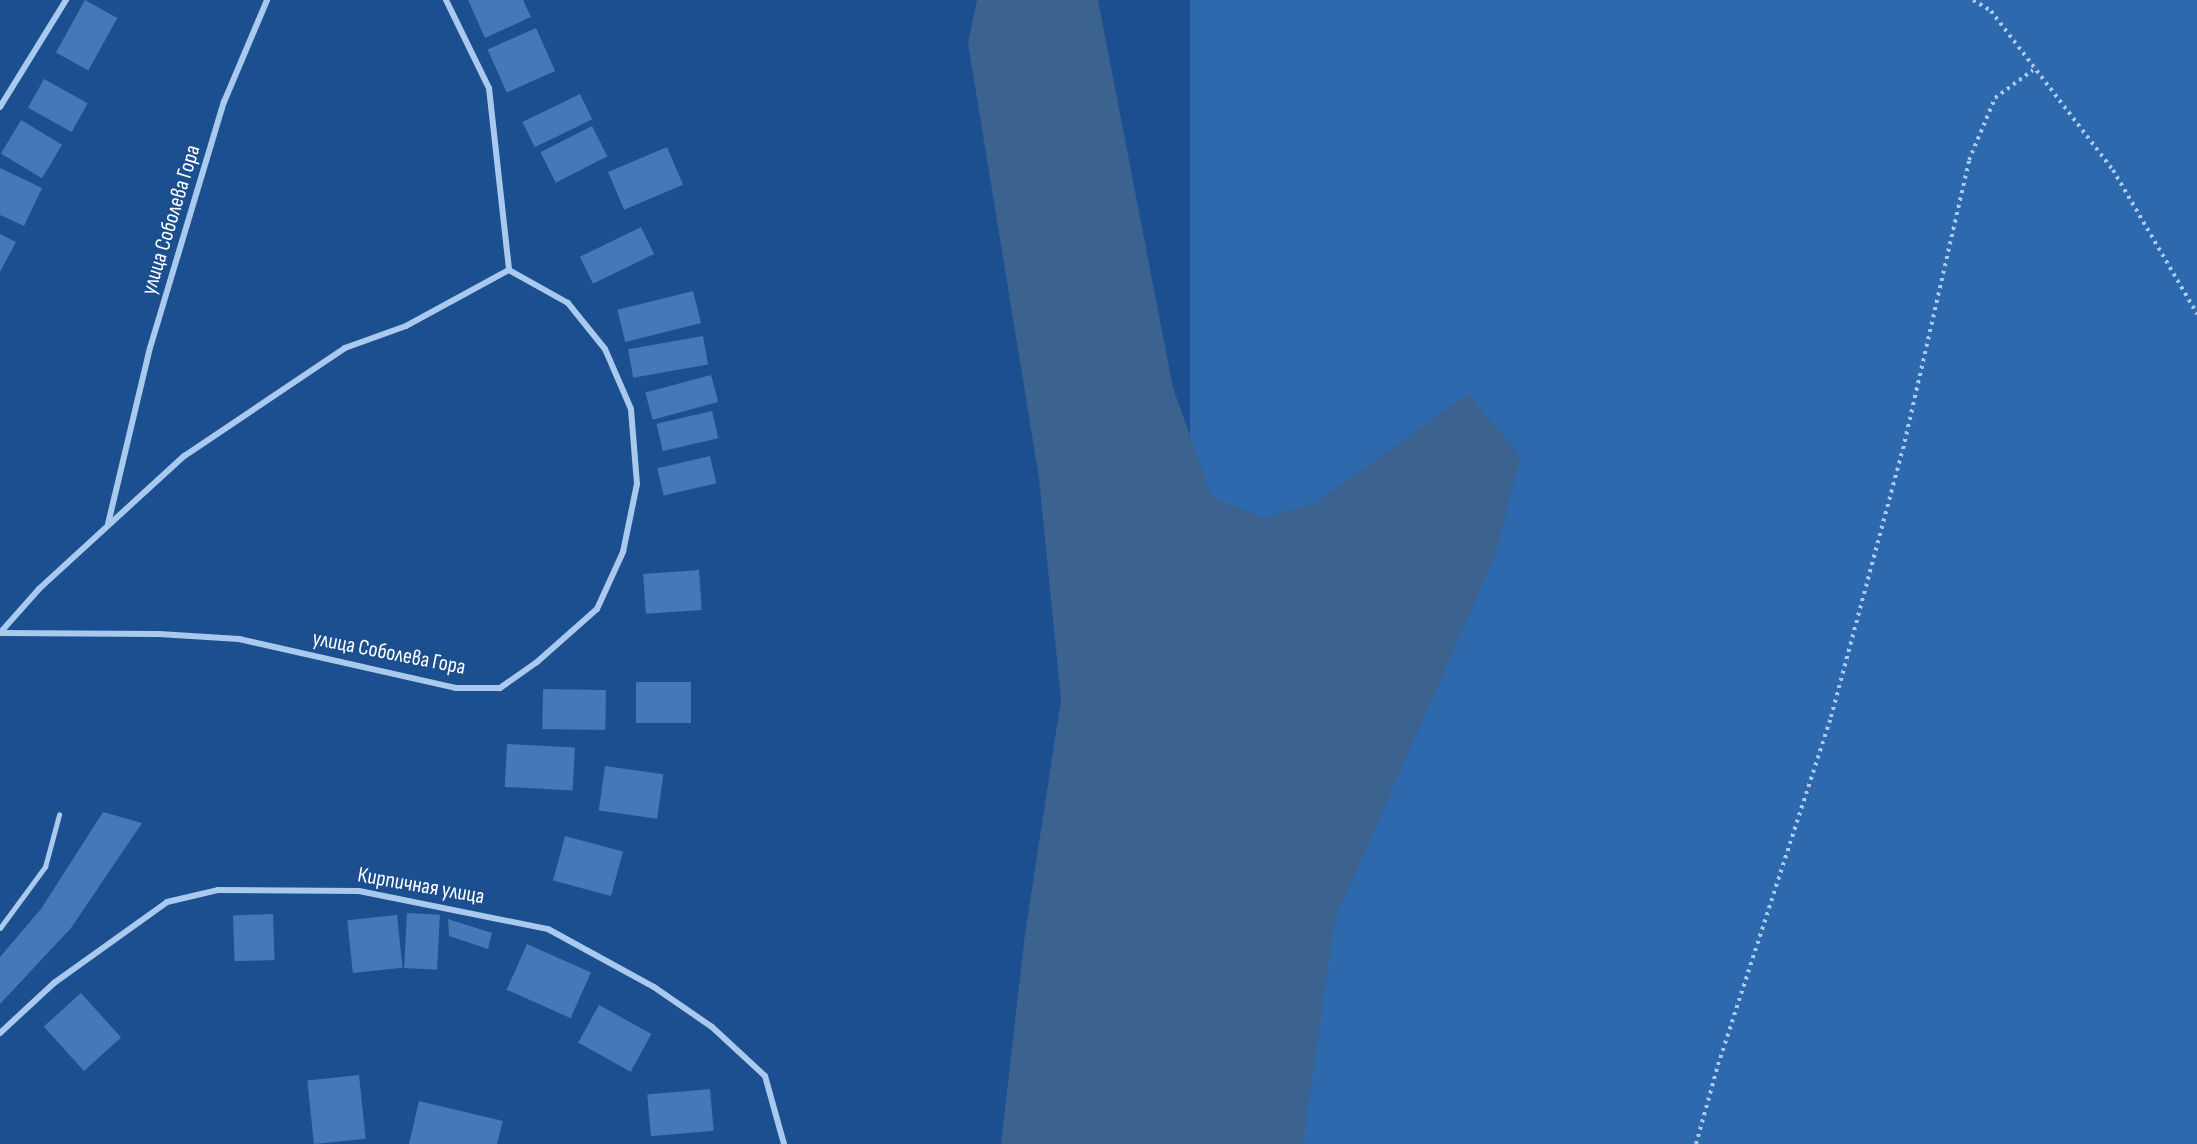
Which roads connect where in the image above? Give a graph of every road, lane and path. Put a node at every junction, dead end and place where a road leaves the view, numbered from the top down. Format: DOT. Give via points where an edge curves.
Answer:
graph roads {
  1 [pos="66,0"];
  2 [pos="267,0"];
  3 [pos="446,0"];
  4 [pos="1973,0"];
  5 [pos="2033,70"];
  6 [pos="0,107"];
  7 [pos="509,270"];
  8 [pos="2197,315"];
  9 [pos="108,524"];
  10 [pos="0,633"];
  11 [pos="60,815"];
  12 [pos="0,928"];
  13 [pos="0,1033"];
  14 [pos="784,1144"];
  15 [pos="1696,1144"];
  1 -- 6 [label="street"];
  2 -- 9 [label="street, улица Соболева Гора" via="224,102 150,348"];
  3 -- 7 [label="street" via="489,88"];
  4 -- 5 [label="path" via="1991,11"];
  5 -- 8 [label="path" via="2113,170"];
  5 -- 15 [label="path" via="1995,98 1969,160 1903,449 1831,717"];
  7 -- 9 [label="street, улица Соболева Гора" via="406,326 345,348 184,456"];
  7 -- 10 [label="street, улица Соболева Гора" via="568,303 605,349 631,409 637,484 623,552 597,609 537,662 500,688 456,688 239,639"];
  9 -- 10 [label="street, улица Соболева Гора" via="39,589"];
  11 -- 12 [label="lane" via="45,867"];
  13 -- 14 [label="street, Кирпичная улица" via="54,983 167,902 218,890 359,891 548,929 654,987 712,1027 765,1076"];
}
